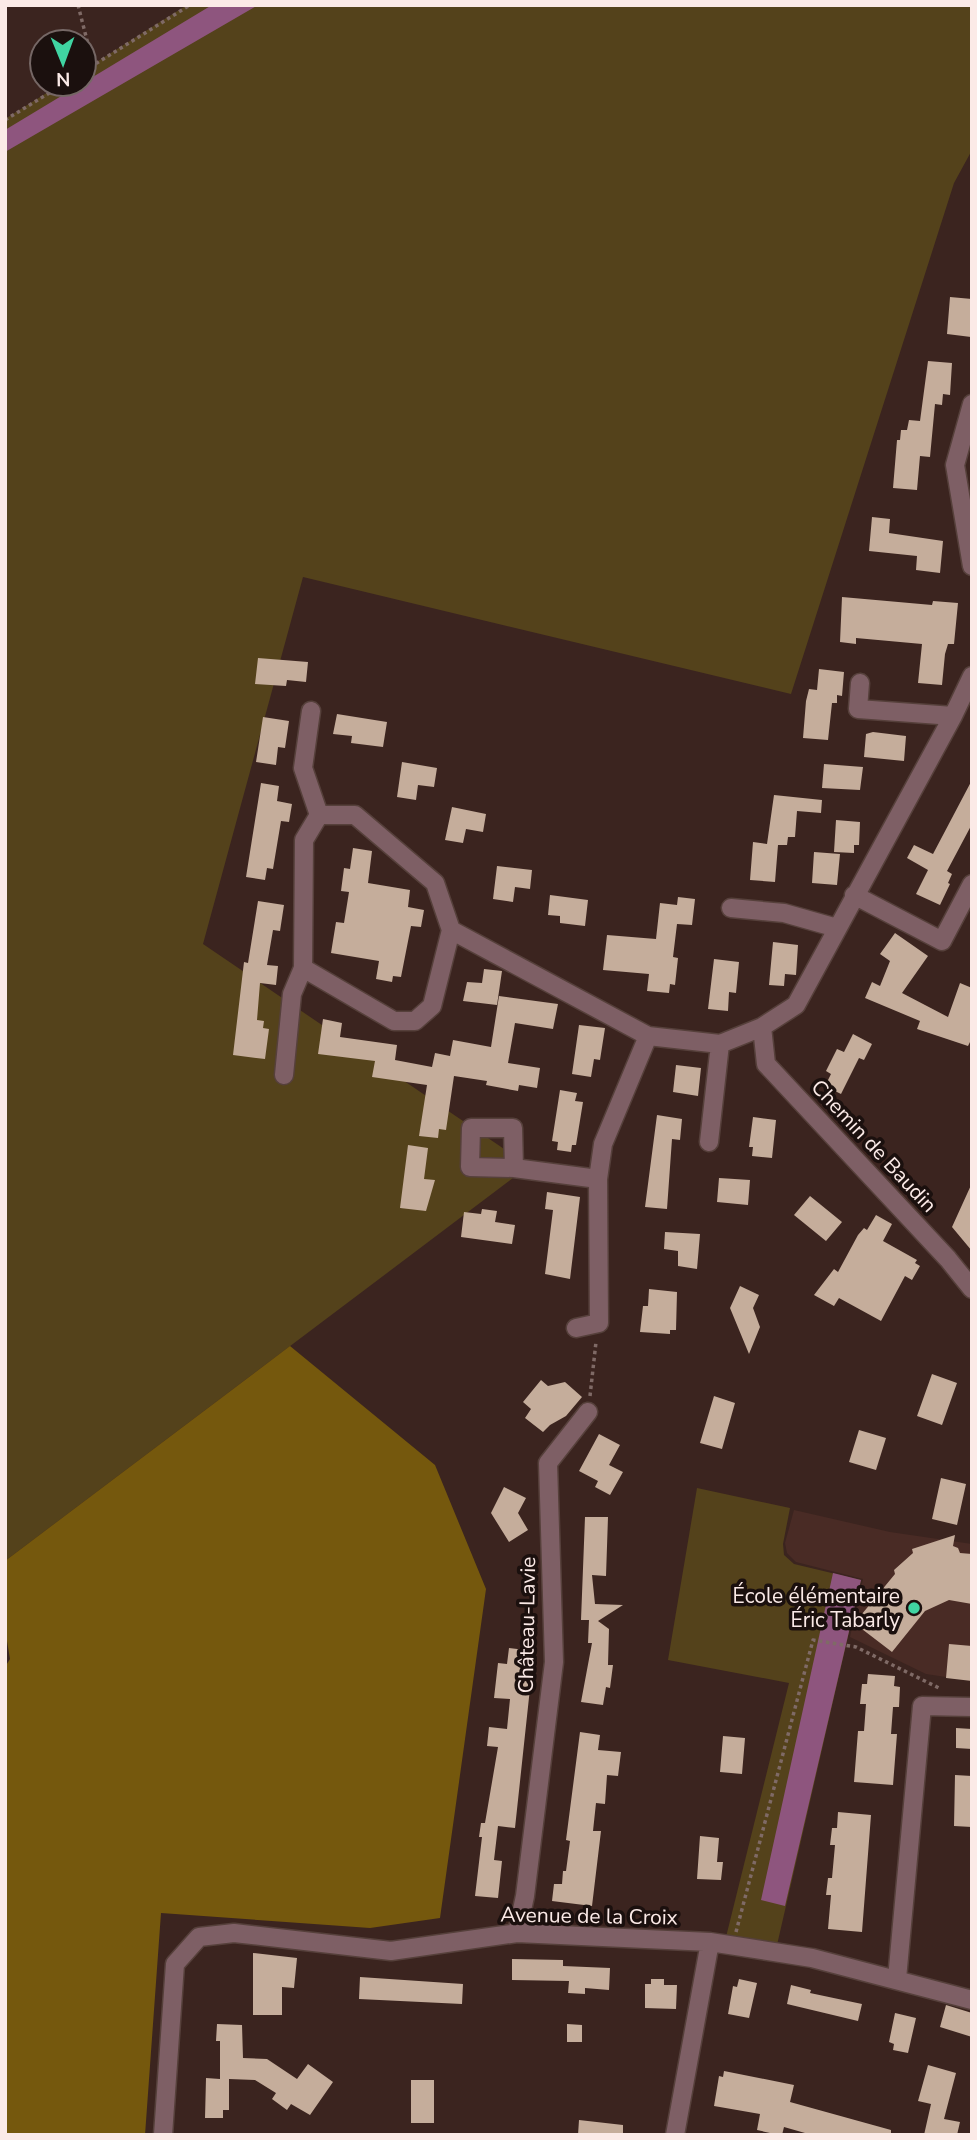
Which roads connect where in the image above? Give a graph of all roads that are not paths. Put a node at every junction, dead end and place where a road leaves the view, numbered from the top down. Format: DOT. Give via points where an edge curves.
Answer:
graph roads {
  1 [pos="972,404"];
  2 [pos="967,436"];
  3 [pos="972,566"];
  4 [pos="972,676"];
  5 [pos="860,683"];
  6 [pos="311,711"];
  7 [pos="953,716"];
  8 [pos="319,815"];
  9 [pos="972,884"];
  10 [pos="855,895"];
  11 [pos="731,908"];
  12 [pos="837,928"];
  13 [pos="451,930"];
  14 [pos="303,968"];
  15 [pos="762,1027"];
  16 [pos="648,1036"];
  17 [pos="720,1044"];
  18 [pos="284,1075"];
  19 [pos="709,1142"];
  20 [pos="514,1168"];
  21 [pos="598,1179"];
  22 [pos="972,1289"];
  23 [pos="576,1328"];
  24 [pos="588,1412"];
  25 [pos="972,1707"];
  26 [pos="517,1933"];
  27 [pos="710,1942"];
  28 [pos="897,1979"];
  29 [pos="972,2000"];
  30 [pos="163,2135"];
  31 [pos="675,2135"];
  1 -- 2 [label="street"];
  2 -- 3 [label="street" via="955,465"];
  4 -- 7 [label="street"];
  5 -- 7 [label="street" via="858,709"];
  6 -- 8 [label="street" via="303,768"];
  7 -- 10 [label="street"];
  8 -- 13 [label="street" via="355,815 435,883"];
  8 -- 14 [label="street" via="304,840"];
  9 -- 10 [label="street" via="942,941"];
  10 -- 12 [label="street"];
  11 -- 12 [label="street" via="784,912"];
  12 -- 15 [label="street" via="796,1005"];
  13 -- 14 [label="street" via="432,1006 415,1021 394,1021"];
  13 -- 16 [label="street"];
  14 -- 18 [label="street" via="292,994"];
  15 -- 17 [label="street"];
  15 -- 22 [label="street, Chemin de Baudin" via="766,1063"];
  16 -- 17 [label="street"];
  16 -- 21 [label="street" via="603,1144"];
  17 -- 19 [label="street"];
  20 -- 21 [label="street"];
  21 -- 23 [label="street" via="599,1323"];
  24 -- 26 [label="street, Château-Lavie" via="548,1463 554,1662"];
  25 -- 28 [label="street" via="922,1706"];
  26 -- 27 [label="street, Avenue de la Croix"];
  26 -- 30 [label="street, Avenue de la Croix" via="391,1951 234,1933 199,1937 175,1964"];
  27 -- 28 [label="street, Avenue de la Croix" via="812,1958"];
  27 -- 31 [label="street"];
  28 -- 29 [label="street, Avenue de la Croix"];
}
